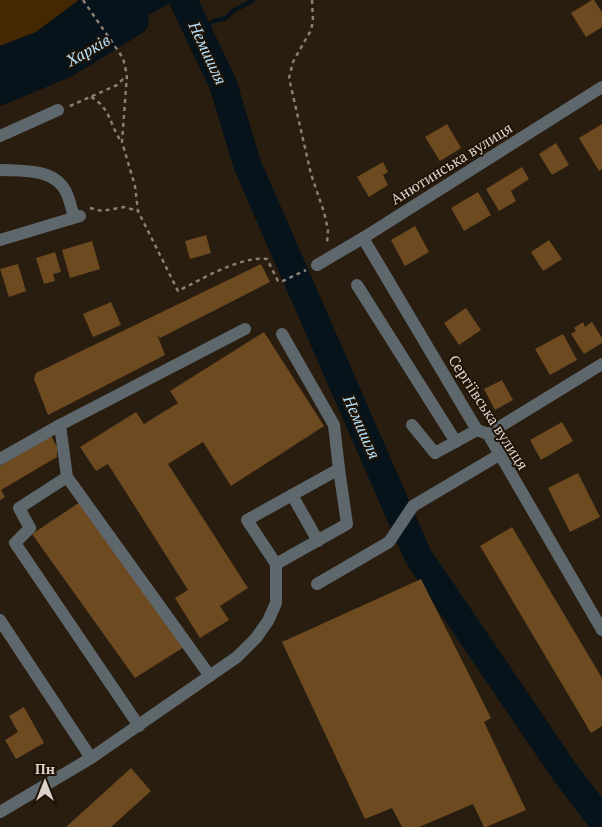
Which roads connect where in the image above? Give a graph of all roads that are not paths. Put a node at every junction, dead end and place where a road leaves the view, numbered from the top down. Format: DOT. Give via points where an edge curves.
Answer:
graph roads {
  1 [pos="602,87"];
  2 [pos="58,110"];
  3 [pos="0,136"];
  4 [pos="0,170"];
  5 [pos="363,238"];
  6 [pos="0,240"];
  7 [pos="320,263"];
  8 [pos="357,285"];
  9 [pos="245,329"];
  10 [pos="282,334"];
  11 [pos="602,364"];
  12 [pos="60,425"];
  13 [pos="412,425"];
  14 [pos="482,432"];
  15 [pos="456,442"];
  16 [pos="499,456"];
  17 [pos="0,459"];
  18 [pos="339,469"];
  19 [pos="67,476"];
  20 [pos="292,495"];
  21 [pos="318,540"];
  22 [pos="276,564"];
  23 [pos="317,584"];
  24 [pos="0,620"];
  25 [pos="602,630"];
  26 [pos="210,676"];
  27 [pos="139,726"];
  28 [pos="91,758"];
  29 [pos="0,812"];
  1 -- 5 [label="street, Анютинська вулиця"];
  2 -- 3 [label="street"];
  4 -- 6 [label="street" via="49,175 81,214"];
  5 -- 7 [label="street, Анютинська вулиця"];
  5 -- 14 [label="street, Сергіївська вулиця"];
  8 -- 15 [label="street"];
  9 -- 12 [label="street"];
  10 -- 18 [label="street" via="334,425"];
  11 -- 14 [label="street"];
  12 -- 17 [label="street"];
  12 -- 19 [label="street"];
  13 -- 15 [label="street" via="435,453"];
  14 -- 15 [label="street"];
  14 -- 16 [label="street, Сергіївська вулиця"];
  16 -- 23 [label="street" via="413,506 389,542"];
  16 -- 25 [label="street, Сергіївська вулиця"];
  18 -- 20 [label="street"];
  18 -- 21 [label="street" via="347,524"];
  19 -- 26 [label="street"];
  19 -- 27 [label="street" via="19,508 30,528 15,543"];
  20 -- 21 [label="street"];
  20 -- 22 [label="street" via="247,520"];
  21 -- 22 [label="street"];
  22 -- 26 [label="street" via="276,604 268,621 256,638"];
  24 -- 28 [label="street"];
  26 -- 27 [label="street"];
  27 -- 28 [label="street"];
  28 -- 29 [label="street"];
}
